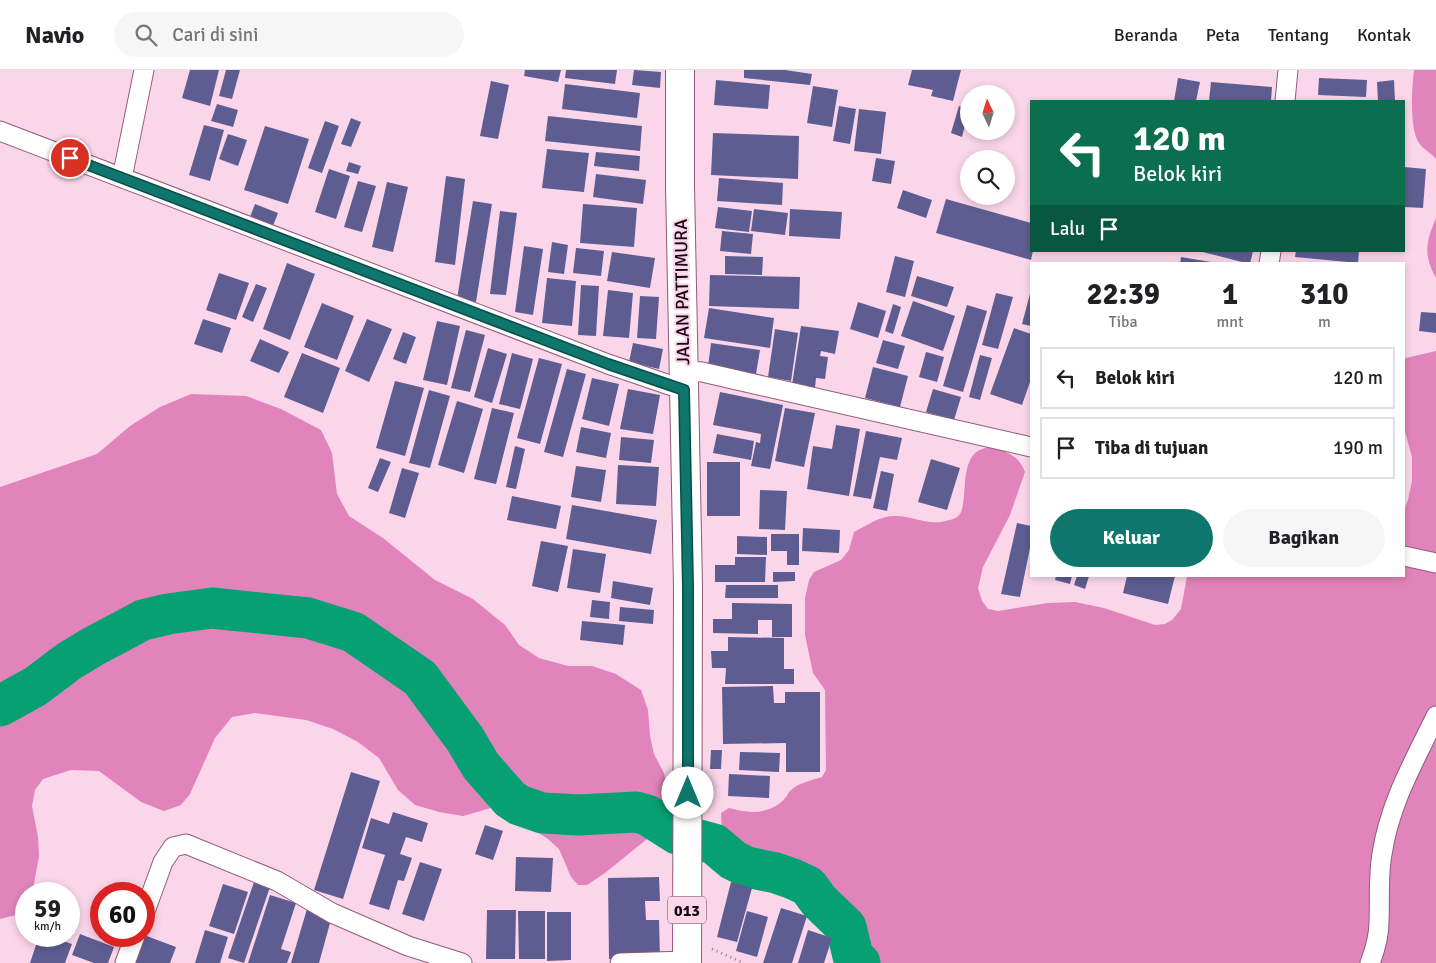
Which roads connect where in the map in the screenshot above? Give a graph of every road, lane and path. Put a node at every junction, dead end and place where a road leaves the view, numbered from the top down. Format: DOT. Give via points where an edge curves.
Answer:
graph roads {
  1 [pos="144,70"];
  2 [pos="680,70"];
  3 [pos="1288,70"];
  4 [pos="1285,100"];
  5 [pos="0,131"];
  6 [pos="122,178"];
  7 [pos="684,381"];
  8 [pos="1030,447"];
  9 [pos="1405,556"];
  10 [pos="1436,563"];
  11 [pos="1436,716"];
  12 [pos="155,884"];
  13 [pos="131,947"];
  14 [pos="687,956"];
  15 [pos="125,963"];
  16 [pos="462,963"];
  17 [pos="620,963"];
  18 [pos="744,963"];
  19 [pos="1370,963"];
  1 -- 6 [label="street"];
  2 -- 7 [label="main road, JALAN PATTIMURA / 013"];
  3 -- 4 [label="street"];
  5 -- 6 [label="street"];
  6 -- 7 [label="street" via="608,364"];
  7 -- 8 [label="street" via="702,372"];
  7 -- 14 [label="main road, JALAN PATTIMURA / 013" via="688,587"];
  9 -- 10 [label="street"];
  11 -- 19 [label="street" via="1391,812 1378,880 1379,923"];
  12 -- 16 [label="street" via="163,862 173,848 186,844 277,881 332,913 408,946"];
  13 -- 15 [label="street"];
  14 -- 17 [label="street"];
  14 -- 18 [label="path" via="712,949"];
}
